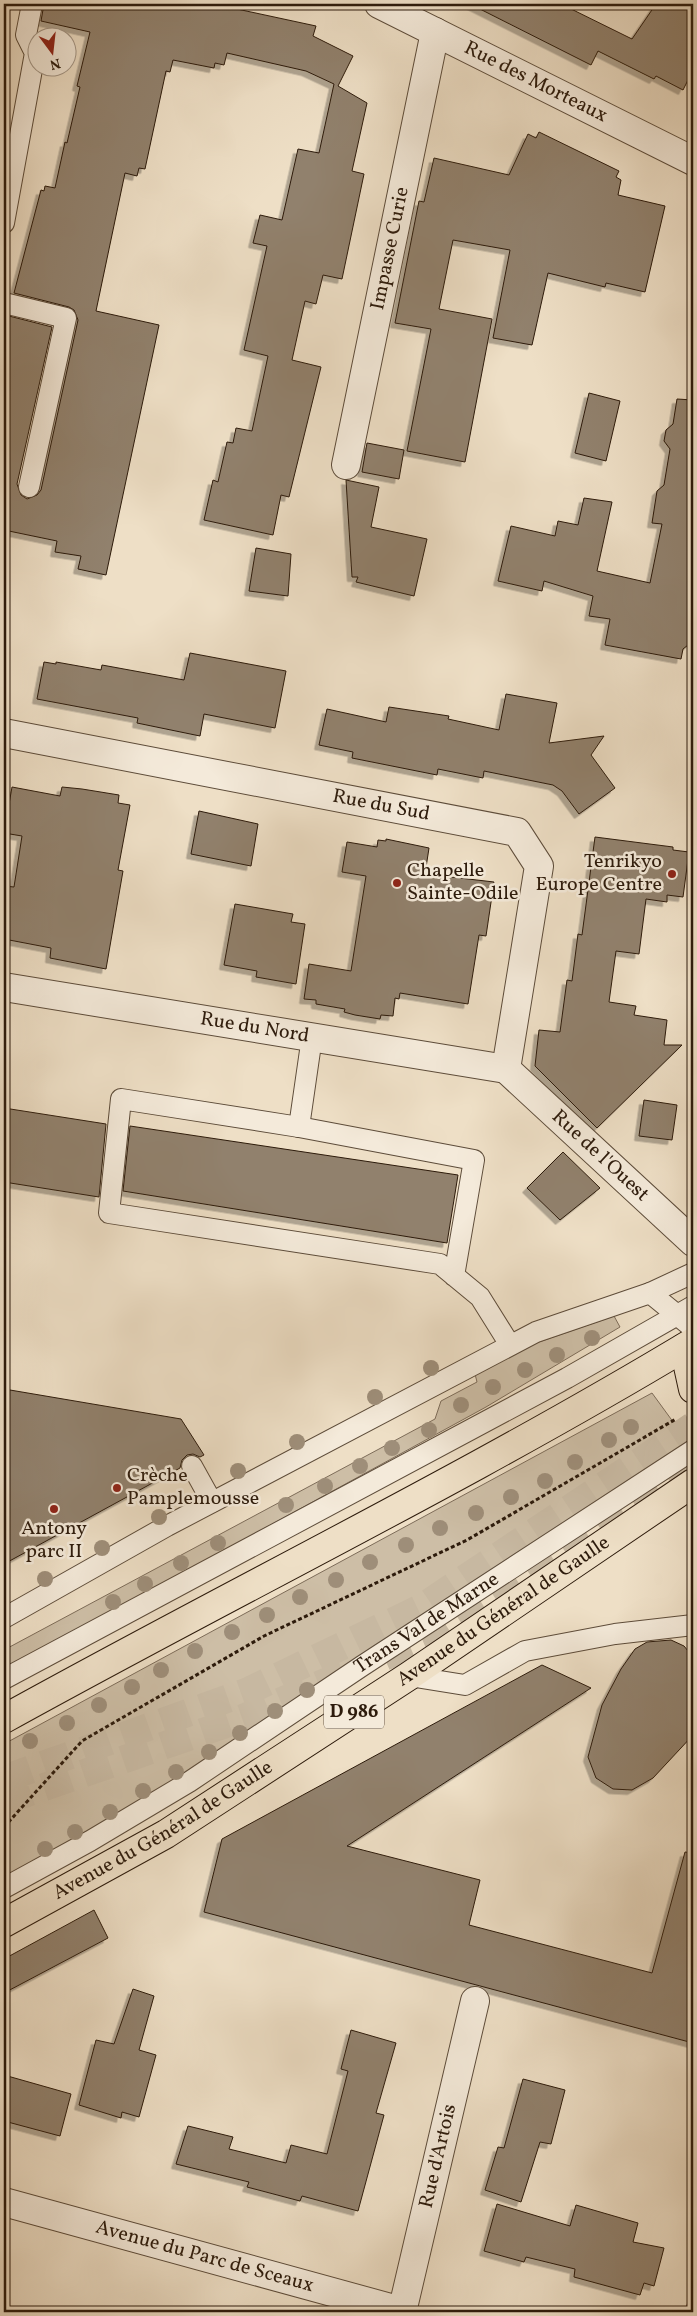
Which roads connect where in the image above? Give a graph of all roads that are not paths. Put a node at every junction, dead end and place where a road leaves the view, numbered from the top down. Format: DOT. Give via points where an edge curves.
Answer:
graph roads {
  1 [pos="32,4"];
  2 [pos="379,4"];
  3 [pos="435,32"];
  4 [pos="693,161"];
  5 [pos="4,224"];
  6 [pos="4,303"];
  7 [pos="346,465"];
  8 [pos="29,487"];
  9 [pos="4,733"];
  10 [pos="4,988"];
  11 [pos="312,1037"];
  12 [pos="506,1069"];
  13 [pos="299,1126"];
  14 [pos="693,1242"];
  15 [pos="693,1273"];
  16 [pos="454,1276"];
  17 [pos="650,1293"];
  18 [pos="685,1311"];
  19 [pos="690,1340"];
  20 [pos="510,1345"];
  21 [pos="693,1389"];
  22 [pos="693,1450"];
  23 [pos="192,1466"];
  24 [pos="693,1483"];
  25 [pos="212,1502"];
  26 [pos="4,1618"];
  27 [pos="693,1625"];
  28 [pos="409,1676"];
  29 [pos="4,1678"];
  30 [pos="4,1719"];
  31 [pos="4,1888"];
  32 [pos="4,1923"];
  33 [pos="475,2001"];
  34 [pos="4,2202"];
  35 [pos="403,2312"];
  1 -- 5 [label="lane" via="26,35 35,54"];
  2 -- 3 [label="street, Rue des Morteaux"];
  3 -- 4 [label="street, Rue des Morteaux"];
  3 -- 7 [label="street, Impasse Curie"];
  6 -- 8 [label="lane" via="66,318"];
  9 -- 12 [label="street, Rue du Sud" via="517,832 540,866"];
  10 -- 11 [label="street, Rue du Nord"];
  11 -- 12 [label="street, Rue du Nord"];
  11 -- 13 [label="lane"];
  12 -- 14 [label="street, Rue de l'Ouest"];
  13 -- 16 [label="lane" via="474,1160"];
  13 -- 16 [label="lane" via="121,1098 109,1213 440,1264"];
  15 -- 17 [label="lane"];
  16 -- 20 [label="lane" via="480,1297"];
  17 -- 18 [label="lane"];
  17 -- 20 [label="lane" via="536,1332"];
  18 -- 19 [label="lane"];
  18 -- 29 [label="lane"];
  19 -- 21 [label="main road"];
  19 -- 30 [label="main road" via="427,1493"];
  20 -- 25 [label="lane"];
  22 -- 31 [label="lane, Trans Val de Marne" via="189,1782"];
  23 -- 25 [label="lane"];
  24 -- 28 [label="main road, Avenue du Général de Gaulle / D 986"];
  25 -- 26 [label="lane"];
  27 -- 28 [label="lane" via="615,1634 525,1652 465,1685"];
  28 -- 32 [label="main road, Avenue du Général de Gaulle / D 986" via="166,1834"];
  33 -- 35 [label="street, Rue d'Artois"];
  34 -- 35 [label="street, Avenue du Parc de Sceaux"];
}
